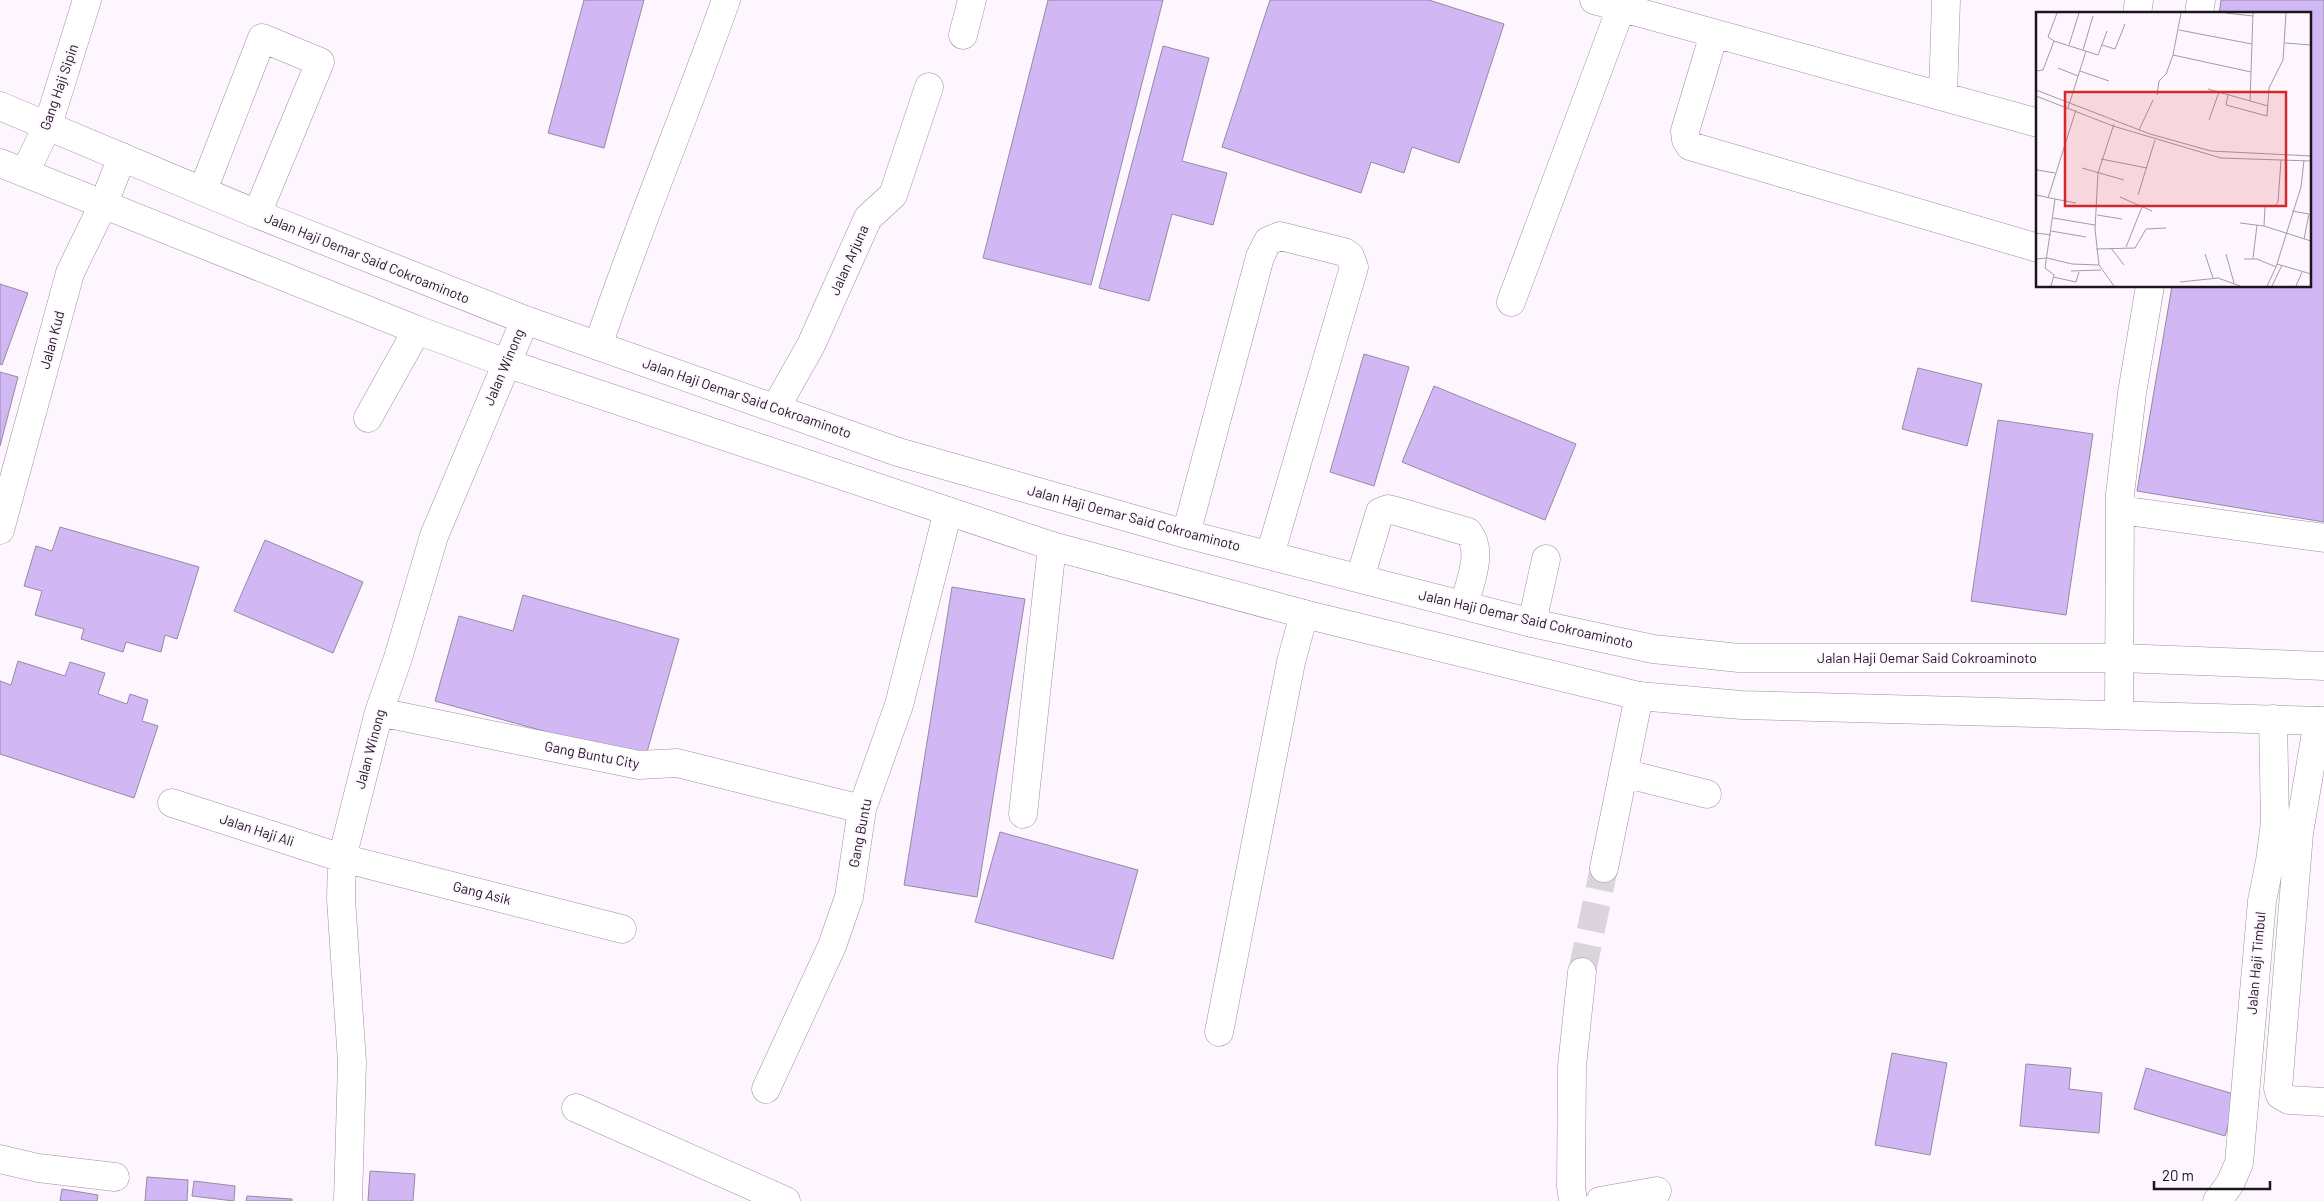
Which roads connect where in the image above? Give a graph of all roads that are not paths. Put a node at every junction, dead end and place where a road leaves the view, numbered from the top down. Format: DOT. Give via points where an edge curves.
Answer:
graph roads {
  1 [pos="87,0"];
  2 [pos="726,0"];
  3 [pos="972,0"];
  4 [pos="1594,0"];
  5 [pos="1946,0"];
  6 [pos="1621,8"];
  7 [pos="1714,34"];
  8 [pos="963,35"];
  9 [pos="929,86"];
  10 [pos="1942,96"];
  11 [pos="0,106"];
  12 [pos="2036,122"];
  13 [pos="48,125"];
  14 [pos="122,157"];
  15 [pos="0,163"];
  16 [pos="25,172"];
  17 [pos="203,190"];
  18 [pos="104,203"];
  19 [pos="257,214"];
  20 [pos="2036,247"];
  21 [pos="2150,288"];
  22 [pos="1510,302"];
  23 [pos="525,320"];
  24 [pos="416,330"];
  25 [pos="598,346"];
  26 [pos="506,363"];
  27 [pos="776,407"];
  28 [pos="368,418"];
  29 [pos="948,510"];
  30 [pos="2120,510"];
  31 [pos="0,530"];
  32 [pos="1186,534"];
  33 [pos="2324,538"];
  34 [pos="1052,546"];
  35 [pos="1270,555"];
  36 [pos="1546,559"];
  37 [pos="1360,578"];
  38 [pos="1464,605"];
  39 [pos="1304,614"];
  40 [pos="1532,623"];
  41 [pos="2121,658"];
  42 [pos="2324,666"];
  43 [pos="1639,696"];
  44 [pos="379,712"];
  45 [pos="2119,716"];
  46 [pos="2273,719"];
  47 [pos="2321,721"];
  48 [pos="1623,773"];
  49 [pos="1707,794"];
  50 [pos="2315,795"];
  51 [pos="172,802"];
  52 [pos="862,809"];
  53 [pos="1024,814"];
  54 [pos="342,858"];
  55 [pos="1604,868"];
  56 [pos="622,929"];
  57 [pos="1582,972"];
  58 [pos="1219,1032"];
  59 [pos="766,1090"];
  60 [pos="2324,1102"];
  61 [pos="576,1108"];
  62 [pos="0,1159"];
  63 [pos="115,1177"];
  64 [pos="1657,1191"];
  65 [pos="348,1201"];
  66 [pos="786,1201"];
  67 [pos="1573,1201"];
  68 [pos="1600,1201"];
  69 [pos="2217,1201"];
  1 -- 13 [label="street, Gang Haji Sipin"];
  2 -- 25 [label="street"];
  3 -- 8 [label="street"];
  4 -- 6 [label="street"];
  5 -- 10 [label="street"];
  6 -- 7 [label="street"];
  6 -- 22 [label="street"];
  7 -- 10 [label="street"];
  7 -- 20 [label="street" via="1685,131 1690,146"];
  9 -- 27 [label="street, Jalan Arjuna" via="893,195 868,218 811,345"];
  10 -- 12 [label="street"];
  11 -- 13 [label="street, Jalan Haji Oemar Said Cokroaminoto"];
  13 -- 14 [label="street, Jalan Haji Oemar Said Cokroaminoto"];
  13 -- 16 [label="street, Gang Haji Sipin"];
  14 -- 17 [label="street, Jalan Haji Oemar Said Cokroaminoto"];
  14 -- 18 [label="street, Jalan Kud"];
  15 -- 16 [label="street"];
  16 -- 18 [label="street"];
  17 -- 19 [label="street, Jalan Haji Oemar Said Cokroaminoto"];
  17 -- 19 [label="street" via="262,38 320,62"];
  18 -- 24 [label="street"];
  18 -- 31 [label="street, Jalan Kud" via="70,273"];
  19 -- 23 [label="street, Jalan Haji Oemar Said Cokroaminoto"];
  21 -- 30 [label="street" via="2132,393"];
  23 -- 25 [label="street, Jalan Haji Oemar Said Cokroaminoto"];
  23 -- 26 [label="street, Jalan Winong"];
  24 -- 26 [label="street"];
  24 -- 28 [label="street"];
  25 -- 27 [label="street, Jalan Haji Oemar Said Cokroaminoto"];
  26 -- 29 [label="street"];
  26 -- 44 [label="street, Jalan Winong" via="434,536"];
  27 -- 32 [label="street, Jalan Haji Oemar Said Cokroaminoto" via="898,452"];
  29 -- 34 [label="street"];
  29 -- 52 [label="street, Gang Buntu" via="899,705"];
  30 -- 33 [label="street"];
  30 -- 41 [label="street"];
  32 -- 35 [label="street, Jalan Haji Oemar Said Cokroaminoto"];
  32 -- 35 [label="street" via="1260,257 1268,241 1280,236 1344,252 1350,256 1354,267"];
  34 -- 39 [label="street"];
  34 -- 53 [label="street"];
  35 -- 37 [label="street, Jalan Haji Oemar Said Cokroaminoto"];
  36 -- 40 [label="street"];
  37 -- 38 [label="street, Jalan Haji Oemar Said Cokroaminoto"];
  37 -- 38 [label="street" via="1380,512 1396,510 1468,532 1475,540 1477,550"];
  38 -- 40 [label="street, Jalan Haji Oemar Said Cokroaminoto"];
  39 -- 43 [label="street"];
  39 -- 58 [label="street" via="1291,662"];
  40 -- 41 [label="street, Jalan Haji Oemar Said Cokroaminoto" via="1654,649 1739,658"];
  41 -- 42 [label="street, Jalan Haji Oemar Said Cokroaminoto"];
  41 -- 45 [label="street"];
  43 -- 45 [label="street" via="1741,705"];
  43 -- 48 [label="street"];
  44 -- 52 [label="street, Gang Buntu City" via="639,765 677,763"];
  44 -- 54 [label="street, Jalan Winong"];
  45 -- 46 [label="street"];
  46 -- 47 [label="street"];
  46 -- 69 [label="street, Jalan Haji Timbul" via="2274,822 2262,901 2239,1163 2230,1184"];
  47 -- 50 [label="street"];
  48 -- 49 [label="street"];
  48 -- 55 [label="street"];
  50 -- 60 [label="street" via="2299,833 2278,1088 2280,1095 2289,1100"];
  51 -- 54 [label="street, Jalan Haji Ali"];
  52 -- 59 [label="street, Gang Buntu" via="849,897 832,946"];
  54 -- 56 [label="street, Gang Asik"];
  54 -- 65 [label="street, Jalan Winong" via="341,899 352,1062"];
  57 -- 67 [label="street" via="1572,1066"];
  61 -- 66 [label="street"];
  62 -- 63 [label="street" via="38,1168"];
  64 -- 68 [label="street"];
}
